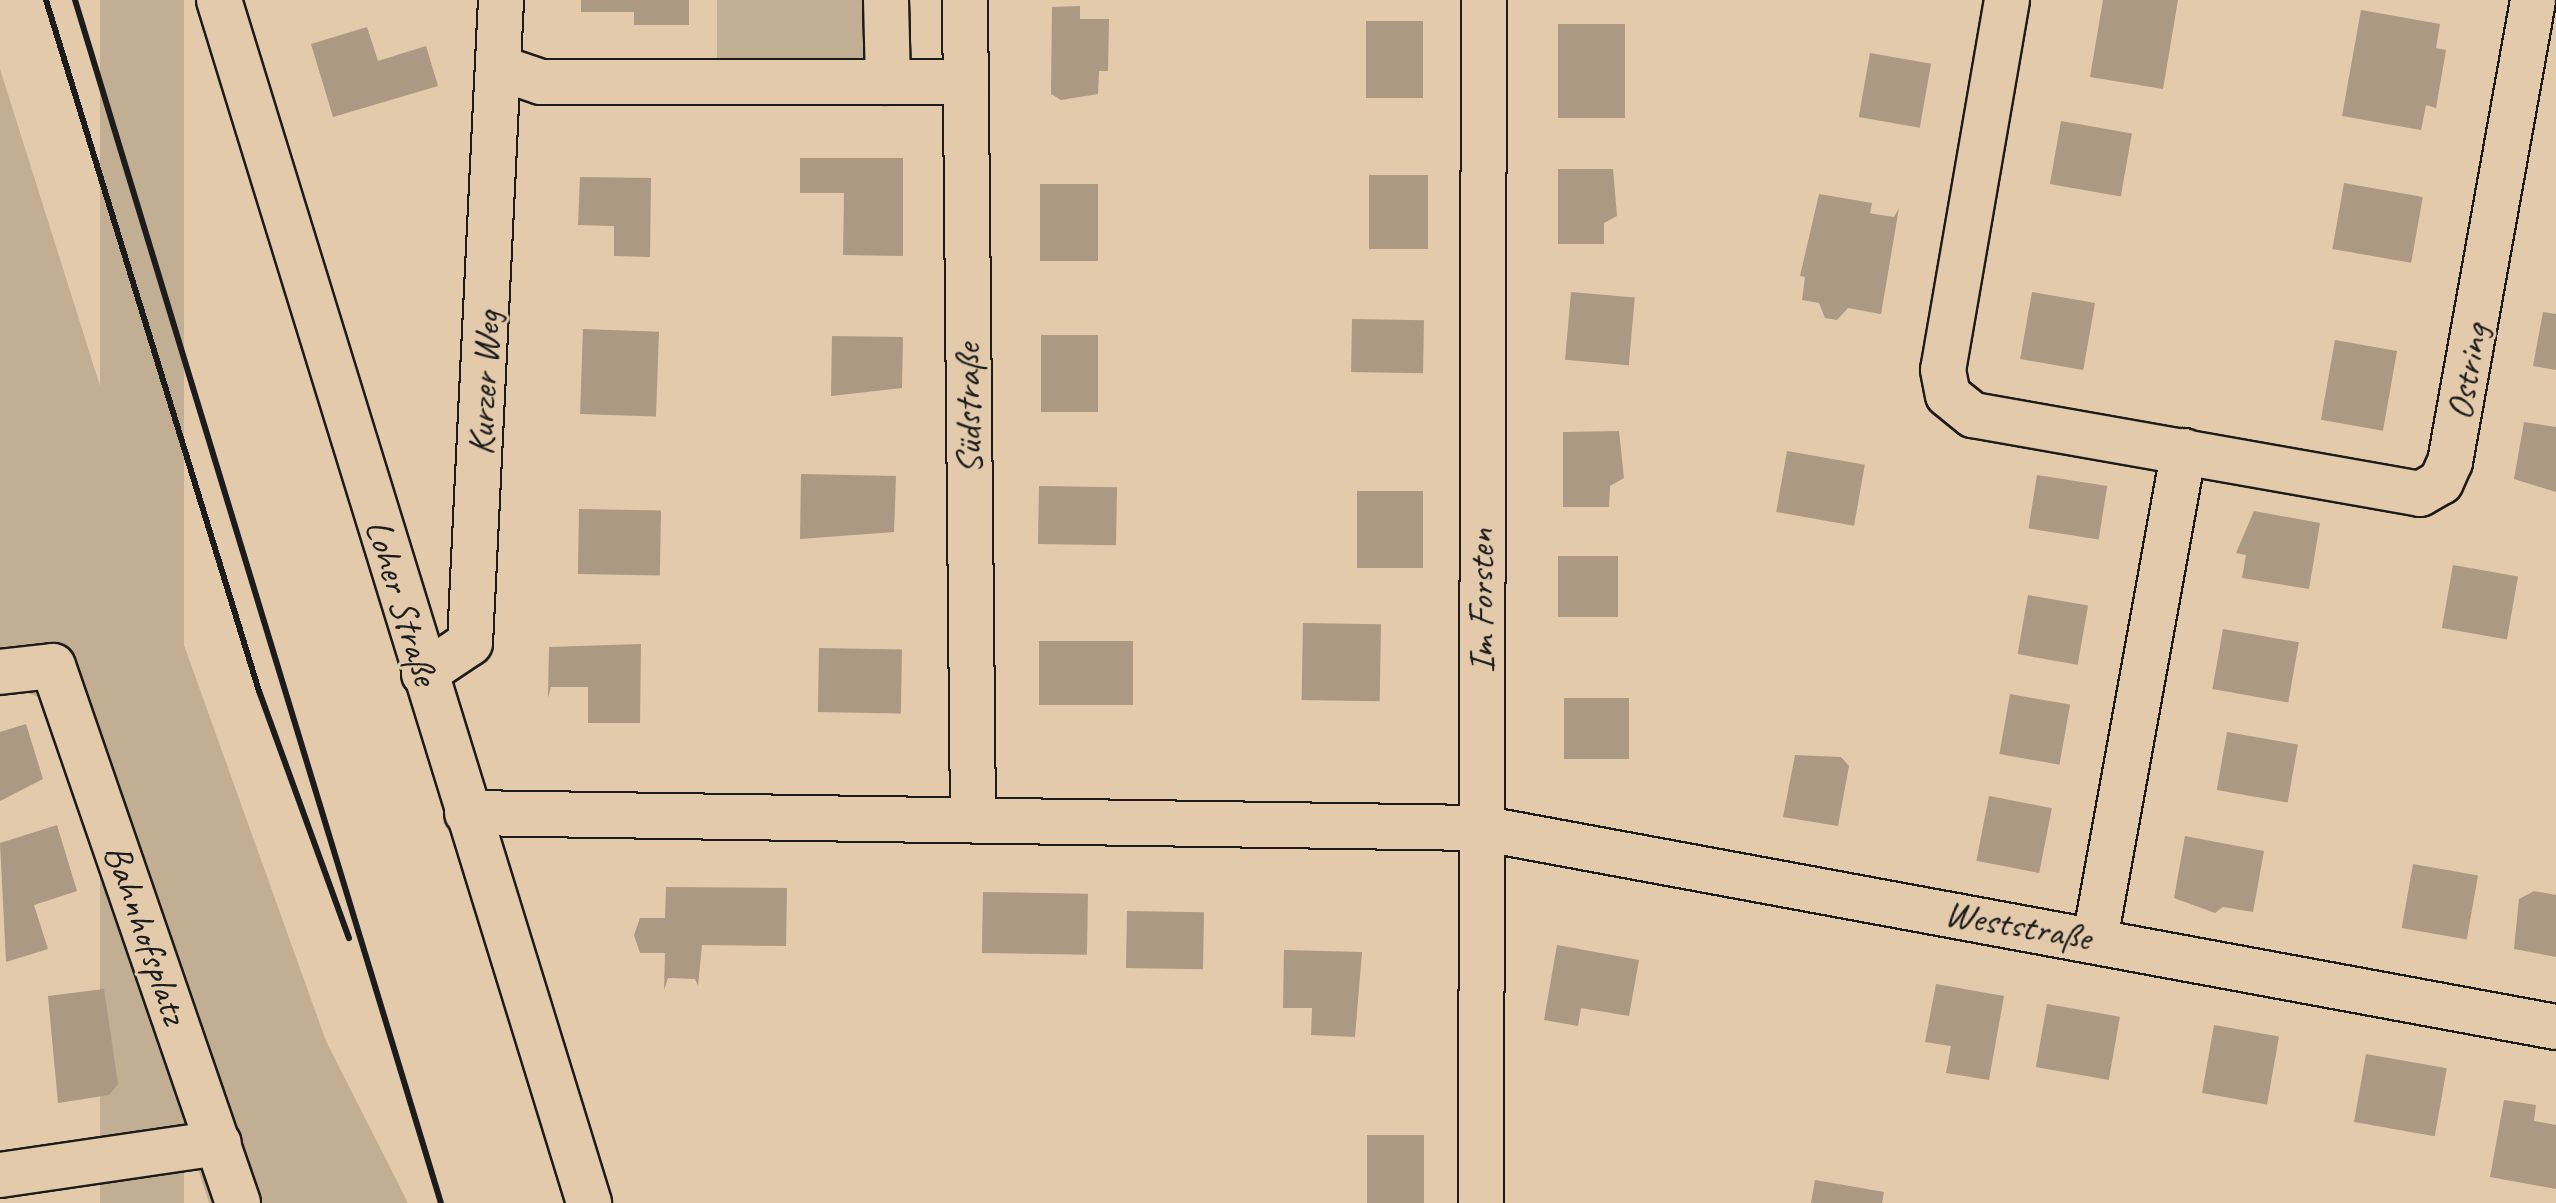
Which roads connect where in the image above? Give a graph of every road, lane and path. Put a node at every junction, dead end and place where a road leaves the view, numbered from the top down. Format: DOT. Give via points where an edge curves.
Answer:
graph roads {
  1 [pos="219,0"];
  2 [pos="501,0"];
  3 [pos="886,0"];
  4 [pos="965,0"];
  5 [pos="1484,0"];
  6 [pos="2007,0"];
  7 [pos="2533,0"];
  8 [pos="500,68"];
  9 [pos="888,82"];
  10 [pos="964,82"];
  11 [pos="2184,451"];
  12 [pos="0,672"];
  13 [pos="424,674"];
  14 [pos="467,813"];
  15 [pos="973,819"];
  16 [pos="1480,828"];
  17 [pos="2095,939"];
  18 [pos="2556,1027"];
  19 [pos="219,1143"];
  20 [pos="0,1175"];
  21 [pos="238,1203"];
  22 [pos="589,1203"];
  23 [pos="1481,1203"];
  1 -- 13 [label="street, Loher Straße"];
  2 -- 8 [label="street, Kurzer Weg"];
  3 -- 9 [label="street"];
  4 -- 10 [label="street, Südstraße"];
  5 -- 16 [label="street, Im Forsten"];
  6 -- 11 [label="street, Ostring" via="1943,370 1948,395 1973,415"];
  7 -- 11 [label="street, Ostring" via="2450,462 2441,482 2420,494"];
  8 -- 9 [label="street" via="541,82"];
  8 -- 13 [label="street, Kurzer Weg" via="470,643"];
  9 -- 10 [label="street"];
  10 -- 15 [label="street, Südstraße"];
  11 -- 17 [label="street"];
  12 -- 19 [label="street, Bahnhofsplatz" via="53,666"];
  13 -- 14 [label="street, Loher Straße"];
  14 -- 15 [label="street"];
  14 -- 22 [label="street, Loher Straße"];
  15 -- 16 [label="street"];
  16 -- 17 [label="street, Weststraße"];
  16 -- 23 [label="street, Im Forsten"];
  17 -- 18 [label="street, Weststraße"];
  19 -- 20 [label="street"];
  19 -- 21 [label="street, Bahnhofsplatz"];
}
